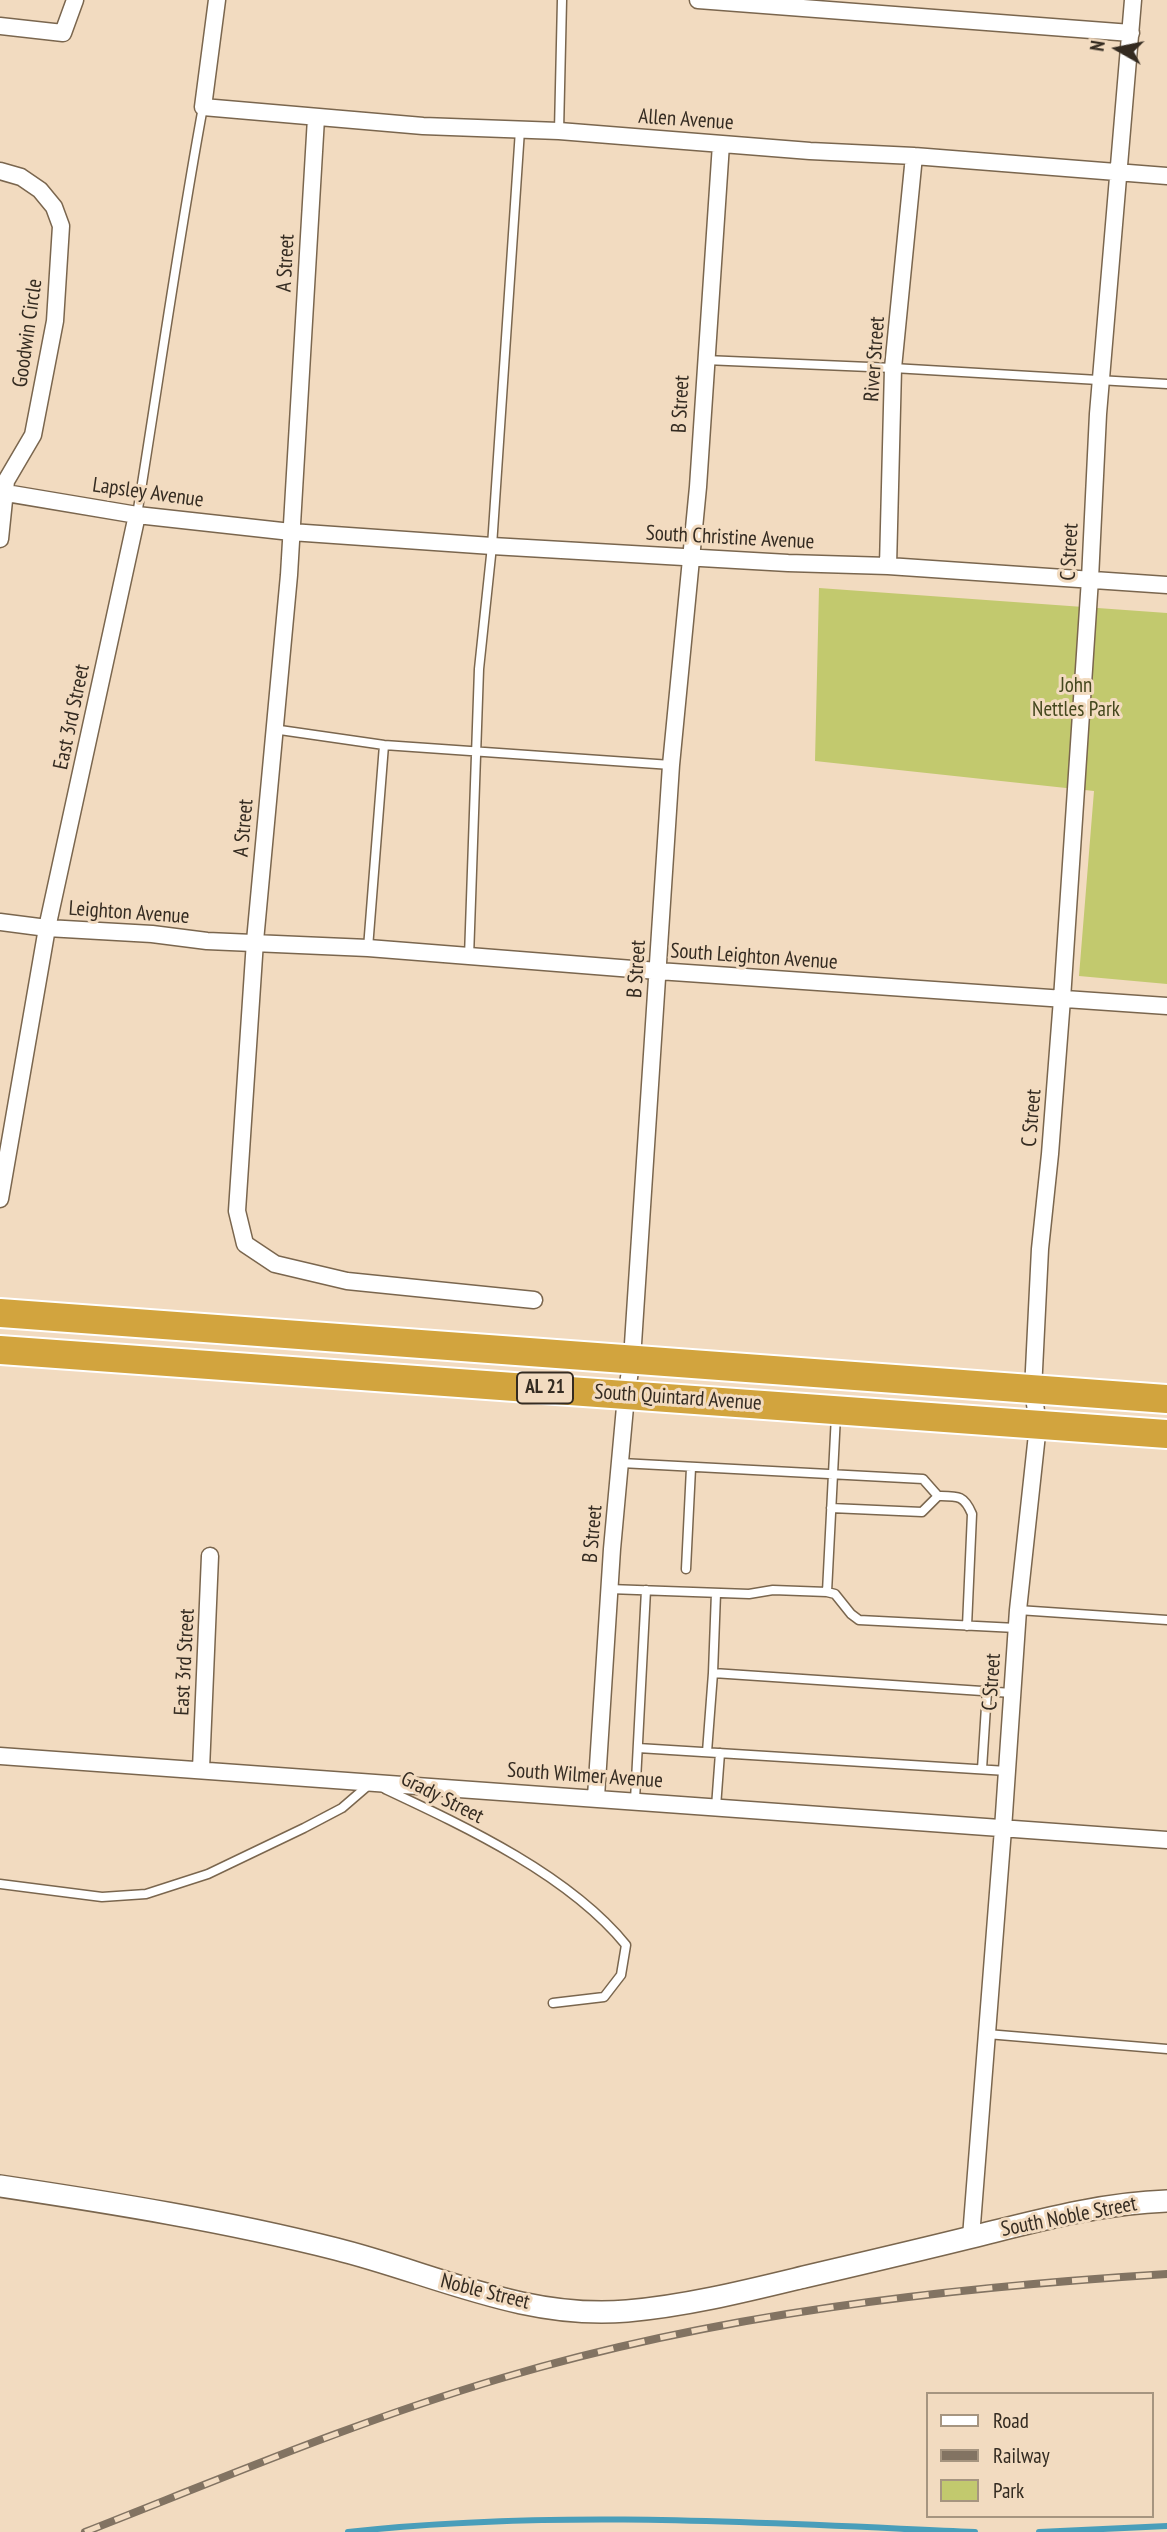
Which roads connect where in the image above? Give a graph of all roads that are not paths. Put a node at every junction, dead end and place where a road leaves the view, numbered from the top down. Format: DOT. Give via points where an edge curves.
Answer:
graph roads {
  1 [pos="75,0"];
  2 [pos="217,0"];
  3 [pos="562,0"];
  4 [pos="698,0"];
  5 [pos="1133,0"];
  6 [pos="0,26"];
  7 [pos="1130,33"];
  8 [pos="203,107"];
  9 [pos="316,118"];
  10 [pos="520,130"];
  11 [pos="559,131"];
  12 [pos="721,144"];
  13 [pos="914,156"];
  14 [pos="0,171"];
  15 [pos="1120,172"];
  16 [pos="1167,176"];
  17 [pos="705,360"];
  18 [pos="893,368"];
  19 [pos="1101,379"];
  20 [pos="1167,384"];
  21 [pos="1,493"];
  22 [pos="137,515"];
  23 [pos="290,532"];
  24 [pos="0,539"];
  25 [pos="492,546"];
  26 [pos="691,557"];
  27 [pos="888,566"];
  28 [pos="1090,579"];
  29 [pos="1167,585"];
  30 [pos="273,729"];
  31 [pos="384,745"];
  32 [pos="475,752"];
  33 [pos="671,765"];
  34 [pos="0,922"];
  35 [pos="47,928"];
  36 [pos="255,941"];
  37 [pos="368,948"];
  38 [pos="469,957"];
  39 [pos="658,971"];
  40 [pos="1062,999"];
  41 [pos="1167,1006"];
  42 [pos="0,1199"];
  43 [pos="534,1300"];
  44 [pos="0,1312"];
  45 [pos="0,1350"];
  46 [pos="632,1359"];
  47 [pos="1032,1390"];
  48 [pos="626,1396"];
  49 [pos="1167,1399"];
  50 [pos="837,1408"];
  51 [pos="1038,1425"];
  52 [pos="1167,1434"];
  53 [pos="621,1463"];
  54 [pos="691,1468"];
  55 [pos="833,1476"];
  56 [pos="939,1496"];
  57 [pos="831,1508"];
  58 [pos="210,1556"];
  59 [pos="686,1569"];
  60 [pos="609,1589"];
  61 [pos="646,1590"];
  62 [pos="827,1592"];
  63 [pos="716,1593"];
  64 [pos="1018,1610"];
  65 [pos="1167,1620"];
  66 [pos="967,1626"];
  67 [pos="1016,1628"];
  68 [pos="713,1673"];
  69 [pos="988,1691"];
  70 [pos="1012,1693"];
  71 [pos="638,1748"];
  72 [pos="707,1752"];
  73 [pos="720,1753"];
  74 [pos="0,1756"];
  75 [pos="201,1769"];
  76 [pos="982,1769"];
  77 [pos="1007,1771"];
  78 [pos="372,1782"];
  79 [pos="596,1797"];
  80 [pos="635,1800"];
  81 [pos="716,1807"];
  82 [pos="1003,1829"];
  83 [pos="1167,1840"];
  84 [pos="0,1884"];
  85 [pos="553,2003"];
  86 [pos="987,2034"];
  87 [pos="1167,2049"];
  88 [pos="0,2186"];
  89 [pos="1167,2201"];
  90 [pos="971,2237"];
  1 -- 6 [label="street" via="63,33"];
  2 -- 8 [label="street"];
  3 -- 11 [label="lane"];
  4 -- 7 [label="street"];
  5 -- 7 [label="street, C Street"];
  7 -- 15 [label="street, C Street"];
  8 -- 9 [label="street, Allen Avenue"];
  8 -- 22 [label="lane"];
  9 -- 10 [label="street, Allen Avenue"];
  9 -- 23 [label="street, A Street"];
  10 -- 11 [label="street, Allen Avenue"];
  10 -- 25 [label="lane"];
  11 -- 12 [label="street, Allen Avenue"];
  12 -- 13 [label="street, Allen Avenue"];
  12 -- 17 [label="street, B Street"];
  13 -- 15 [label="street, Allen Avenue"];
  13 -- 18 [label="street, River Street"];
  14 -- 21 [label="street, Goodwin Circle" via="22,177 40,190 54,207 61,226 55,321 33,435"];
  15 -- 16 [label="street, Allen Avenue"];
  15 -- 19 [label="street, C Street"];
  17 -- 18 [label="lane"];
  17 -- 26 [label="street, B Street"];
  18 -- 19 [label="lane"];
  18 -- 27 [label="street, River Street"];
  19 -- 20 [label="lane"];
  19 -- 28 [label="street, C Street"];
  21 -- 22 [label="street, Lapsley Avenue"];
  21 -- 24 [label="street, Goodwin Circle"];
  22 -- 23 [label="street, Lapsley Avenue"];
  22 -- 35 [label="street, East 3rd Street"];
  23 -- 25 [label="street, South Christine Avenue"];
  23 -- 30 [label="street, A Street"];
  25 -- 26 [label="street, South Christine Avenue"];
  25 -- 32 [label="lane"];
  26 -- 27 [label="street, South Christine Avenue"];
  26 -- 33 [label="street, B Street"];
  27 -- 28 [label="street, South Christine Avenue"];
  28 -- 29 [label="street, South Christine Avenue"];
  28 -- 40 [label="street, C Street"];
  30 -- 31 [label="lane"];
  30 -- 36 [label="street, A Street"];
  31 -- 32 [label="lane"];
  31 -- 37 [label="lane"];
  32 -- 33 [label="lane"];
  32 -- 38 [label="lane"];
  33 -- 39 [label="street, B Street"];
  34 -- 35 [label="street, Leighton Avenue"];
  35 -- 36 [label="street, Leighton Avenue"];
  35 -- 42 [label="street, East 3rd Street"];
  36 -- 37 [label="street, South Leighton Avenue"];
  36 -- 43 [label="street, A Street" via="237,1211 245,1244 275,1264 347,1281"];
  37 -- 38 [label="street, South Leighton Avenue"];
  38 -- 39 [label="street, South Leighton Avenue"];
  39 -- 40 [label="street, South Leighton Avenue"];
  39 -- 46 [label="street, B Street"];
  40 -- 41 [label="street, South Leighton Avenue"];
  40 -- 47 [label="street, C Street"];
  44 -- 46 [label="highway, South Quintard Avenue / AL 21"];
  45 -- 48 [label="highway, South Quintard Avenue / AL 21"];
  46 -- 47 [label="highway, South Quintard Avenue / AL 21"];
  46 -- 48 [label="street, B Street"];
  47 -- 49 [label="highway, South Quintard Avenue / AL 21"];
  47 -- 51 [label="street, C Street"];
  48 -- 50 [label="highway, South Quintard Avenue / AL 21"];
  48 -- 53 [label="street, B Street"];
  50 -- 51 [label="highway, South Quintard Avenue / AL 21"];
  50 -- 55 [label="lane"];
  51 -- 52 [label="highway, South Quintard Avenue / AL 21"];
  51 -- 64 [label="street, C Street"];
  53 -- 54 [label="lane"];
  53 -- 60 [label="street, B Street"];
  54 -- 55 [label="lane"];
  54 -- 59 [label="lane"];
  55 -- 56 [label="lane" via="923,1479"];
  55 -- 57 [label="lane"];
  56 -- 57 [label="lane" via="922,1512"];
  56 -- 66 [label="lane" via="956,1496 967,1502 972,1514"];
  57 -- 62 [label="lane"];
  58 -- 75 [label="street, East 3rd Street"];
  60 -- 61 [label="lane"];
  60 -- 79 [label="street, B Street"];
  61 -- 63 [label="lane"];
  61 -- 71 [label="lane"];
  62 -- 63 [label="lane"];
  62 -- 66 [label="lane" via="835,1594 859,1620"];
  63 -- 68 [label="lane"];
  64 -- 65 [label="lane"];
  64 -- 67 [label="street, C Street"];
  66 -- 67 [label="lane"];
  67 -- 70 [label="street, C Street"];
  68 -- 69 [label="lane"];
  68 -- 72 [label="lane"];
  69 -- 70 [label="lane"];
  69 -- 76 [label="lane"];
  70 -- 77 [label="street, C Street"];
  71 -- 72 [label="lane"];
  71 -- 80 [label="lane"];
  72 -- 73 [label="lane"];
  73 -- 76 [label="lane"];
  73 -- 81 [label="lane"];
  74 -- 75 [label="street, South Wilmer Avenue"];
  75 -- 78 [label="street, South Wilmer Avenue"];
  76 -- 77 [label="lane"];
  77 -- 82 [label="street, C Street"];
  78 -- 79 [label="street, South Wilmer Avenue"];
  78 -- 84 [label="lane, Grady Street" via="342,1808 304,1828 208,1874 146,1894 102,1897"];
  78 -- 85 [label="lane, Grady Street" via="457,1822 559,1884 620,1937 626,1945 621,1975 604,1997"];
  79 -- 80 [label="street, South Wilmer Avenue"];
  80 -- 81 [label="street, South Wilmer Avenue"];
  81 -- 82 [label="street, South Wilmer Avenue"];
  82 -- 83 [label="street, South Wilmer Avenue"];
  82 -- 86 [label="street, C Street"];
  86 -- 87 [label="lane"];
  86 -- 90 [label="street, C Street"];
  88 -- 90 [label="main road, Noble Street" via="266,2232 355,2254 488,2296 568,2312 626,2311 693,2301"];
  89 -- 90 [label="main road, South Noble Street" via="1105,2207"];
}
